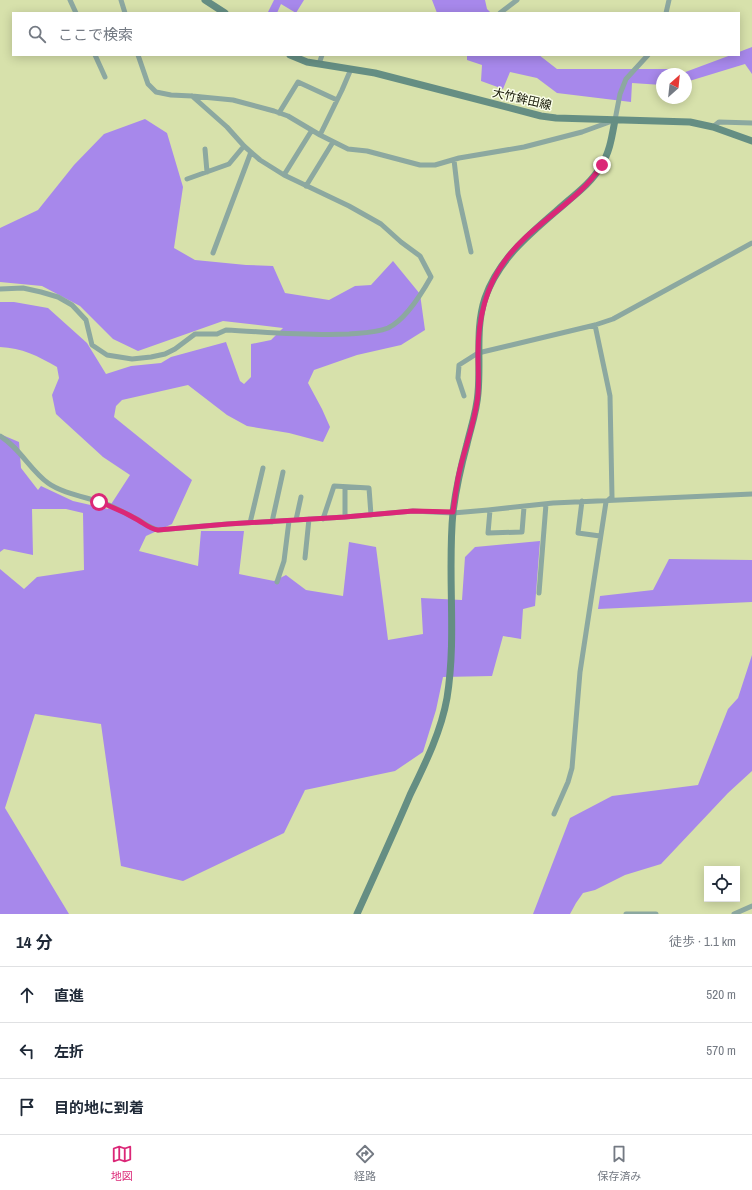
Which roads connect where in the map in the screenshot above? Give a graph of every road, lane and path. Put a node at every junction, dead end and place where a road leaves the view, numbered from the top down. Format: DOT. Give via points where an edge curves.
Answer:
graph roads {
  1 [pos="70,0"];
  2 [pos="121,0"];
  3 [pos="205,0"];
  4 [pos="517,0"];
  5 [pos="669,0"];
  6 [pos="76,12"];
  7 [pos="125,12"];
  8 [pos="223,12"];
  9 [pos="501,12"];
  10 [pos="666,12"];
  11 [pos="95,56"];
  12 [pos="138,56"];
  13 [pos="292,56"];
  14 [pos="322,56"];
  15 [pos="647,56"];
  16 [pos="319,64"];
  17 [pos="351,69"];
  18 [pos="104,77"];
  19 [pos="192,96"];
  20 [pos="337,100"];
  21 [pos="279,113"];
  22 [pos="615,120"];
  23 [pos="752,123"];
  24 [pos="713,127"];
  25 [pos="312,130"];
  26 [pos="320,135"];
  27 [pos="752,141"];
  28 [pos="333,142"];
  29 [pos="244,146"];
  30 [pos="205,149"];
  31 [pos="251,152"];
  32 [pos="454,160"];
  33 [pos="207,172"];
  34 [pos="284,174"];
  35 [pos="187,179"];
  36 [pos="306,186"];
  37 [pos="752,243"];
  38 [pos="471,252"];
  39 [pos="213,253"];
  40 [pos="0,289"];
  41 [pos="595,325"];
  42 [pos="478,353"];
  43 [pos="464,396"];
  44 [pos="0,436"];
  45 [pos="262,468"];
  46 [pos="283,472"];
  47 [pos="345,487"];
  48 [pos="752,494"];
  49 [pos="301,497"];
  50 [pos="610,500"];
  51 [pos="582,501"];
  52 [pos="546,504"];
  53 [pos="524,506"];
  54 [pos="490,510"];
  55 [pos="453,512"];
  56 [pos="370,515"];
  57 [pos="345,517"];
  58 [pos="309,519"];
  59 [pos="323,519"];
  60 [pos="296,520"];
  61 [pos="289,521"];
  62 [pos="272,522"];
  63 [pos="250,523"];
  64 [pos="600,536"];
  65 [pos="305,558"];
  66 [pos="278,582"];
  67 [pos="539,593"];
  68 [pos="554,814"];
  69 [pos="752,906"];
  70 [pos="357,914"];
  71 [pos="626,914"];
  72 [pos="656,914"];
  73 [pos="734,914"];
  1 -- 6 [label="street"];
  2 -- 7 [label="street"];
  3 -- 8 [label="street"];
  4 -- 9 [label="street"];
  5 -- 10 [label="street"];
  11 -- 18 [label="street"];
  12 -- 19 [label="street" via="145,78 156,92"];
  13 -- 16 [label="street, 大竹鉾田線"];
  14 -- 16 [label="street"];
  15 -- 22 [label="street" via="626,79"];
  16 -- 17 [label="street, 大竹鉾田線"];
  17 -- 20 [label="street"];
  17 -- 22 [label="street, 大竹鉾田線" via="410,81 541,116"];
  19 -- 21 [label="street" via="233,100"];
  19 -- 29 [label="street" via="228,127"];
  20 -- 21 [label="street" via="298,82"];
  20 -- 26 [label="street"];
  21 -- 25 [label="street"];
  22 -- 24 [label="street, 大竹鉾田線" via="683,122"];
  22 -- 32 [label="street" via="582,132"];
  22 -- 42 [label="street" via="610,147 597,172 584,187 525,238 496,274 482,307"];
  23 -- 24 [label="street" via="719,122"];
  24 -- 27 [label="street, 大竹鉾田線"];
  25 -- 26 [label="street"];
  25 -- 34 [label="street"];
  26 -- 28 [label="street"];
  28 -- 32 [label="street" via="348,149 367,151 420,165 435,165"];
  28 -- 36 [label="street"];
  29 -- 31 [label="street"];
  29 -- 33 [label="street" via="229,164"];
  30 -- 33 [label="street"];
  31 -- 34 [label="street"];
  31 -- 39 [label="street"];
  32 -- 38 [label="street" via="458,194"];
  33 -- 35 [label="street"];
  34 -- 36 [label="street"];
  36 -- 40 [label="street" via="381,224 420,256 431,277 403,316 388,328 372,332 336,334 226,330 217,334 195,334 165,354 132,359 107,356 92,345 86,320 72,305 58,297 23,288"];
  37 -- 41 [label="street" via="613,319"];
  41 -- 42 [label="street"];
  41 -- 50 [label="street" via="610,396"];
  42 -- 43 [label="street" via="459,365 458,378"];
  42 -- 55 [label="street" via="478,394"];
  44 -- 63 [label="street" via="18,450 47,483 109,505 153,529"];
  45 -- 63 [label="street"];
  46 -- 62 [label="street"];
  47 -- 56 [label="street" via="369,488"];
  47 -- 57 [label="street"];
  47 -- 59 [label="street" via="334,486"];
  48 -- 50 [label="street"];
  49 -- 60 [label="street"];
  50 -- 51 [label="street"];
  50 -- 64 [label="street" via="606,502"];
  51 -- 52 [label="street"];
  51 -- 64 [label="street" via="578,533"];
  52 -- 53 [label="street"];
  52 -- 67 [label="street"];
  53 -- 54 [label="street"];
  53 -- 54 [label="street" via="522,532 488,533"];
  54 -- 55 [label="street"];
  55 -- 56 [label="street" via="413,511"];
  55 -- 70 [label="street" via="451,663 446,700 434,742"];
  56 -- 57 [label="street"];
  57 -- 59 [label="street"];
  58 -- 59 [label="street"];
  58 -- 60 [label="street"];
  58 -- 65 [label="street"];
  60 -- 61 [label="street"];
  61 -- 62 [label="street"];
  61 -- 66 [label="street" via="284,560"];
  62 -- 63 [label="street"];
  64 -- 68 [label="street" via="580,672 572,768"];
  69 -- 73 [label="street"];
  71 -- 72 [label="street"];
}
